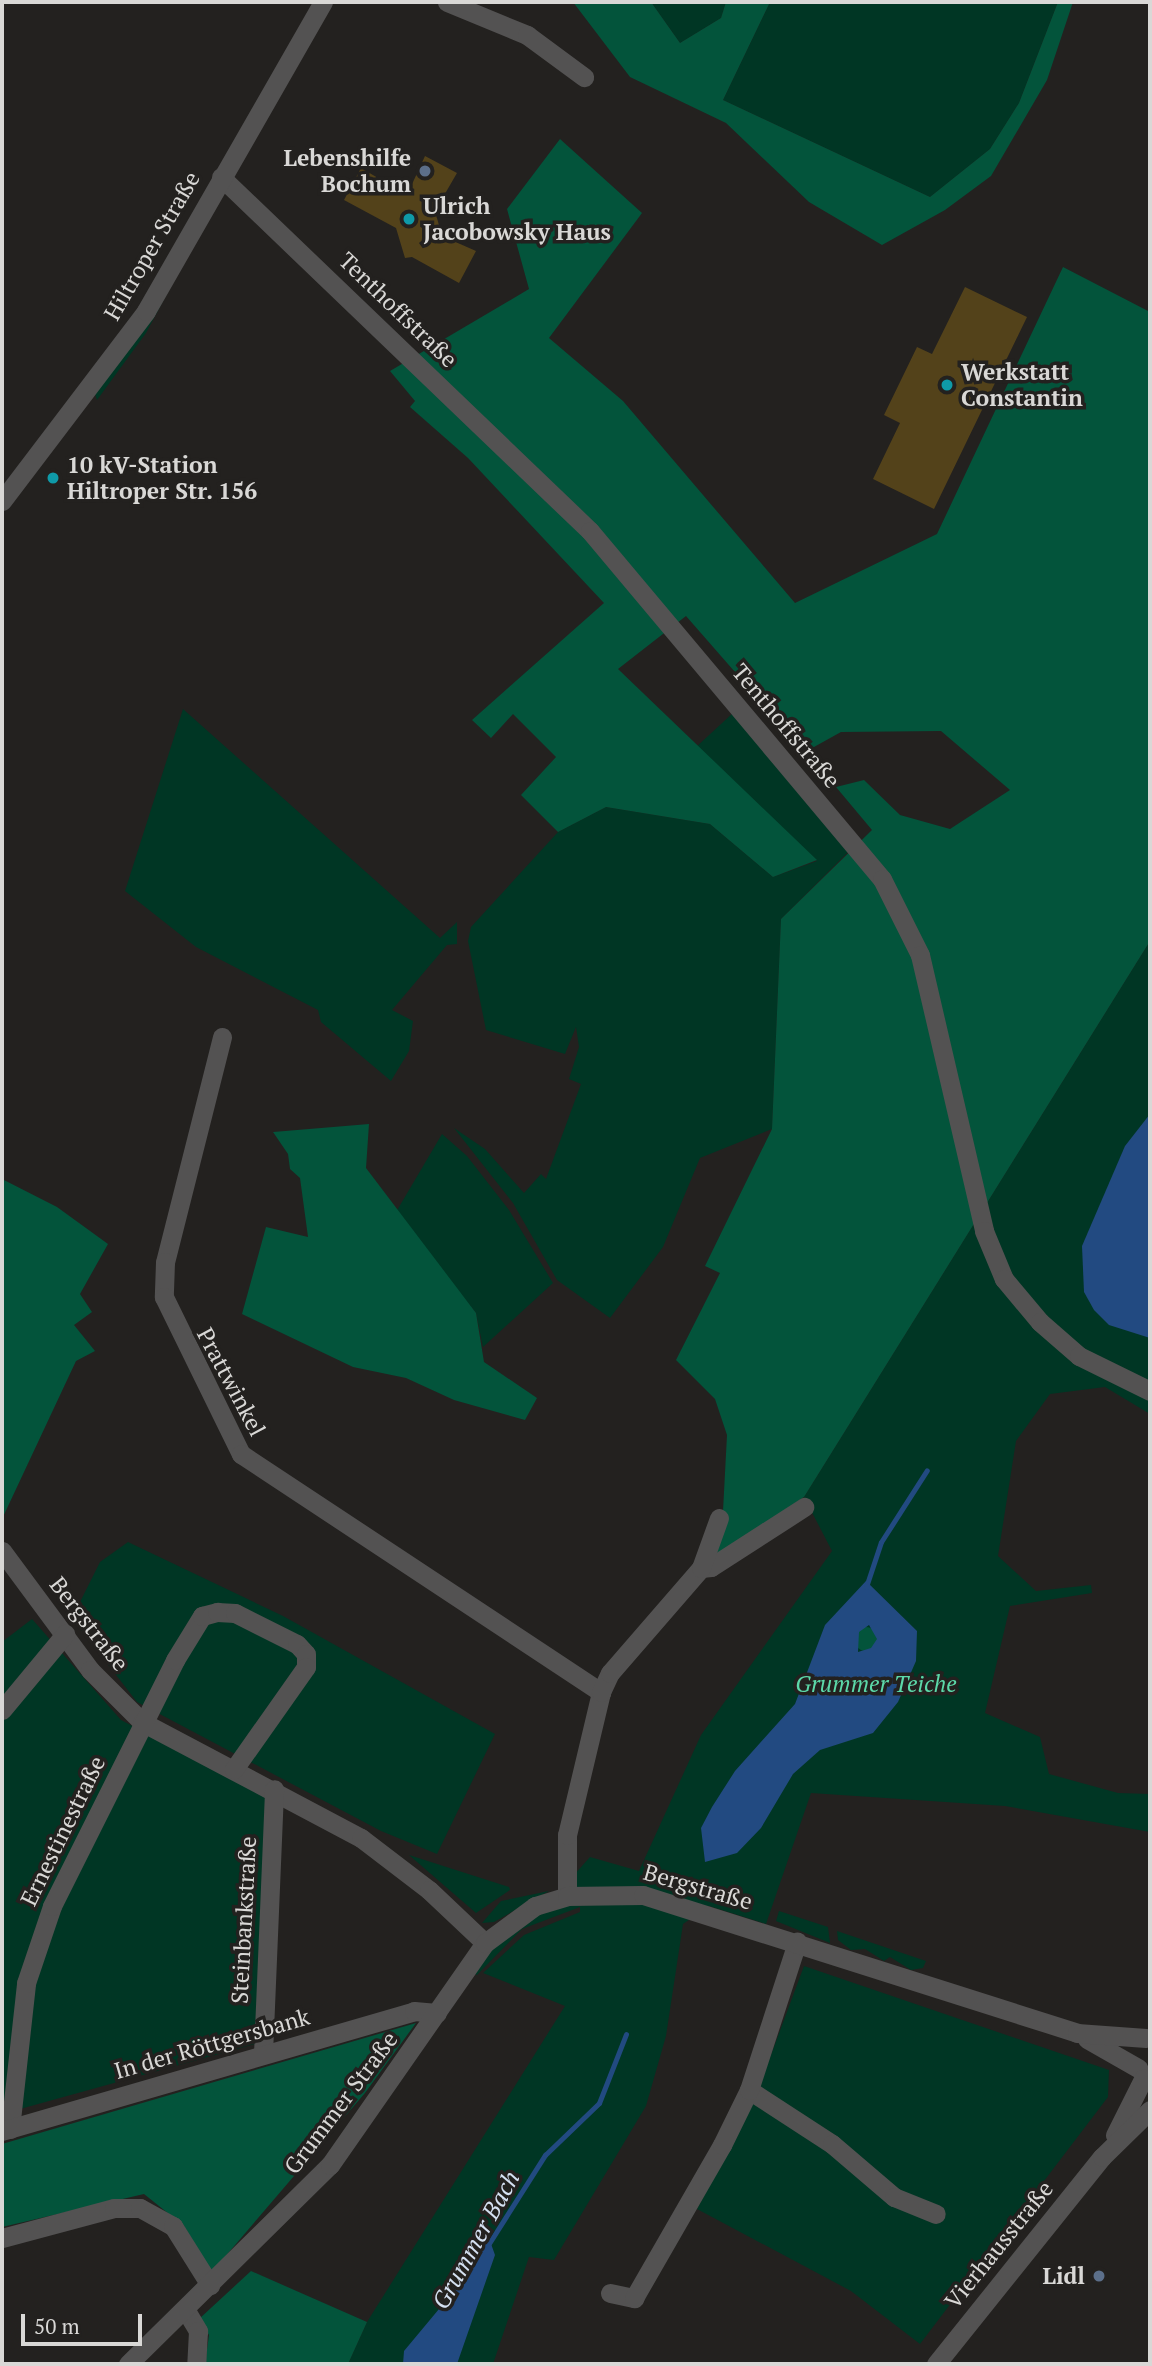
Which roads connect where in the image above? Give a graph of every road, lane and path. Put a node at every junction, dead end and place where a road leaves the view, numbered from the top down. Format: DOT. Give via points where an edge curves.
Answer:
graph roads {
  1 [pos="323,2"];
  2 [pos="447,2"];
  3 [pos="584,77"];
  4 [pos="221,177"];
  5 [pos="2,500"];
  6 [pos="222,1037"];
  7 [pos="1150,1391"];
  8 [pos="804,1507"];
  9 [pos="719,1518"];
  10 [pos="2,1551"];
  11 [pos="701,1568"];
  12 [pos="65,1634"];
  13 [pos="601,1692"];
  14 [pos="2,1710"];
  15 [pos="142,1722"];
  16 [pos="234,1769"];
  17 [pos="274,1789"];
  18 [pos="566,1896"];
  19 [pos="797,1942"];
  20 [pos="485,1943"];
  21 [pos="437,2013"];
  22 [pos="1077,2033"];
  23 [pos="1148,2037"];
  24 [pos="263,2054"];
  25 [pos="1144,2077"];
  26 [pos="749,2090"];
  27 [pos="1150,2110"];
  28 [pos="6,2130"];
  29 [pos="1102,2157"];
  30 [pos="936,2214"];
  31 [pos="2,2238"];
  32 [pos="210,2285"];
  33 [pos="610,2293"];
  34 [pos="184,2309"];
  35 [pos="128,2364"];
  36 [pos="196,2364"];
  37 [pos="936,2364"];
  1 -- 4 [label="street, Hiltroper Straße"];
  2 -- 3 [label="street" via="527,35"];
  4 -- 5 [label="street, Hiltroper Straße" via="146,311"];
  4 -- 7 [label="street, Tenthoffstraße" via="590,531 882,879 920,955 984,1231 1004,1279 1068,1348"];
  6 -- 13 [label="street, Prattwinkel" via="165,1262 164,1297 241,1454"];
  8 -- 11 [label="street" via="712,1567"];
  9 -- 11 [label="street"];
  10 -- 12 [label="street, Bergstraße"];
  11 -- 13 [label="street" via="610,1673"];
  12 -- 14 [label="street"];
  12 -- 15 [label="street, Bergstraße" via="106,1689"];
  13 -- 18 [label="street" via="567,1835"];
  15 -- 16 [label="street, Bergstraße"];
  15 -- 16 [label="street" via="202,1616 236,1613 297,1644 306,1667"];
  15 -- 28 [label="street, Ernestinestraße" via="37,1945 19,2022"];
  16 -- 17 [label="street, Bergstraße"];
  17 -- 20 [label="street, Bergstraße" via="399,1866"];
  17 -- 24 [label="street, Steinbankstraße"];
  18 -- 19 [label="street, Bergstraße" via="628,1892"];
  18 -- 20 [label="street, Bergstraße" via="535,1906"];
  19 -- 22 [label="street, Bergstraße"];
  19 -- 26 [label="street"];
  20 -- 21 [label="street, Grummer Straße"];
  21 -- 24 [label="street, In der Röttgersbank" via="414,2011"];
  21 -- 32 [label="street, Grummer Straße" via="330,2165"];
  22 -- 23 [label="street, Bergstraße"];
  22 -- 25 [label="street, Bergstraße"];
  23 -- 25 [label="street, Bergstraße"];
  24 -- 28 [label="street, In der Röttgersbank"];
  25 -- 29 [label="street, Vierhausstraße"];
  26 -- 30 [label="street" via="832,2144 894,2197"];
  26 -- 33 [label="street" via="634,2298"];
  27 -- 29 [label="street, Vierhausstraße"];
  29 -- 37 [label="street, Vierhausstraße"];
  31 -- 32 [label="street" via="114,2208 140,2208 173,2227"];
  32 -- 34 [label="street, Grummer Straße"];
  34 -- 35 [label="street, Grummer Straße"];
  34 -- 36 [label="street" via="198,2332"];
}
